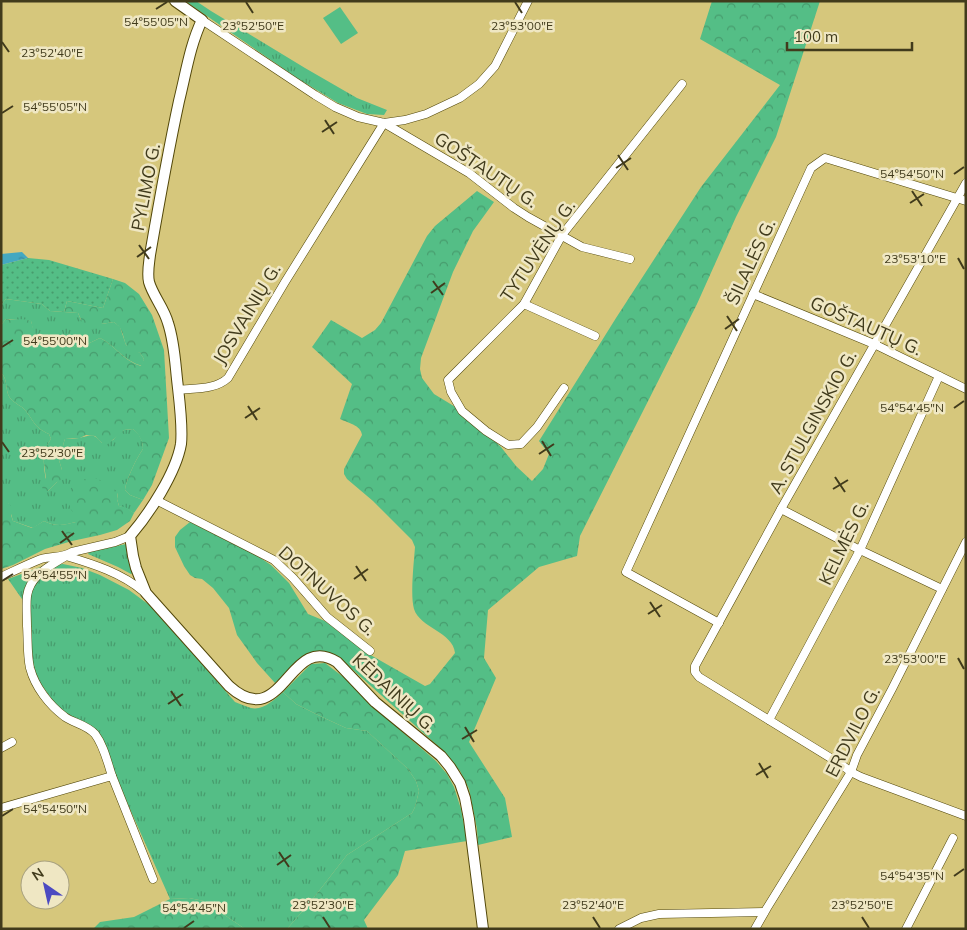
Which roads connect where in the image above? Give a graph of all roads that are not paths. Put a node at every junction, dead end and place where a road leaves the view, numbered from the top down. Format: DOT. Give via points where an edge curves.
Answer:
graph roads {
  1 [pos="175,1"];
  2 [pos="528,1"];
  3 [pos="202,20"];
  4 [pos="682,84"];
  5 [pos="384,123"];
  6 [pos="966,183"];
  7 [pos="957,198"];
  8 [pos="966,201"];
  9 [pos="562,235"];
  10 [pos="630,260"];
  11 [pos="753,294"];
  12 [pos="524,304"];
  13 [pos="595,336"];
  14 [pos="874,344"];
  15 [pos="939,376"];
  16 [pos="564,388"];
  17 [pos="178,390"];
  18 [pos="966,390"];
  19 [pos="156,500"];
  20 [pos="781,509"];
  21 [pos="130,536"];
  22 [pos="966,542"];
  23 [pos="860,550"];
  24 [pos="66,556"];
  25 [pos="1,577"];
  26 [pos="942,588"];
  27 [pos="146,593"];
  28 [pos="719,622"];
  29 [pos="370,651"];
  30 [pos="769,720"];
  31 [pos="12,742"];
  32 [pos="1,748"];
  33 [pos="852,772"];
  34 [pos="112,776"];
  35 [pos="1,808"];
  36 [pos="966,815"];
  37 [pos="953,838"];
  38 [pos="153,879"];
  39 [pos="764,912"];
  40 [pos="483,929"];
  41 [pos="619,929"];
  42 [pos="755,929"];
  43 [pos="906,929"];
  1 -- 3 [label="main road"];
  2 -- 5 [label="street" via="495,66 479,84 460,98 426,114"];
  3 -- 5 [label="street" via="335,107"];
  3 -- 17 [label="main road, PYLIMO G." via="188,62 176,117 148,270 172,338"];
  4 -- 9 [label="street, TYTUVĖNŲ G."];
  5 -- 9 [label="street, GOŠTAUTŲ G." via="469,173 514,208"];
  5 -- 17 [label="street, JOSVAINIŲ G." via="228,378 212,387"];
  6 -- 7 [label="street, A. STULGINSKIO G."];
  7 -- 8 [label="street, ŠILALĖS G."];
  7 -- 11 [label="street, ŠILALĖS G." via="825,158 811,168"];
  7 -- 14 [label="street, A. STULGINSKIO G."];
  9 -- 10 [label="street, GOŠTAUTŲ G." via="582,246"];
  9 -- 12 [label="street, TYTUVĖNŲ G."];
  11 -- 14 [label="street, GOŠTAUTŲ G."];
  11 -- 28 [label="street, ŠILALĖS G." via="626,572"];
  12 -- 13 [label="street"];
  12 -- 16 [label="street, TYTUVĖNŲ G." via="448,380 451,392 462,411 508,445 521,444 538,427"];
  14 -- 15 [label="street, GOŠTAUTŲ G."];
  14 -- 20 [label="street, A. STULGINSKIO G."];
  15 -- 18 [label="street, GOŠTAUTŲ G."];
  15 -- 23 [label="street, KELMĖS G."];
  17 -- 19 [label="main road" via="180,445"];
  19 -- 21 [label="main road"];
  19 -- 29 [label="street, DOTNUVOS G." via="274,560 327,617"];
  20 -- 23 [label="street"];
  20 -- 28 [label="street, A. STULGINSKIO G."];
  21 -- 24 [label="street"];
  21 -- 27 [label="main road, KĖDAINIŲ G." via="136,568"];
  22 -- 26 [label="street, ERDVILO G."];
  23 -- 26 [label="street"];
  23 -- 30 [label="street, KELMĖS G."];
  24 -- 25 [label="street" via="52,556"];
  24 -- 27 [label="street" via="127,579"];
  24 -- 34 [label="street" via="40,573 29,588 30,667 38,687 56,710 93,732 104,751"];
  26 -- 33 [label="street, ERDVILO G." via="857,756"];
  27 -- 40 [label="main road, KĖDAINIŲ G." via="229,686 244,698 264,698 277,690 307,659 330,657 375,702 441,756 460,783 465,798"];
  28 -- 30 [label="street, A. STULGINSKIO G." via="695,666 695,672"];
  30 -- 33 [label="street"];
  31 -- 32 [label="street"];
  33 -- 36 [label="street"];
  33 -- 39 [label="street, ERDVILO G."];
  34 -- 35 [label="street"];
  34 -- 38 [label="street"];
  37 -- 43 [label="street"];
  39 -- 41 [label="street" via="659,914 641,918"];
  39 -- 42 [label="street, ERDVILO G."];
}
